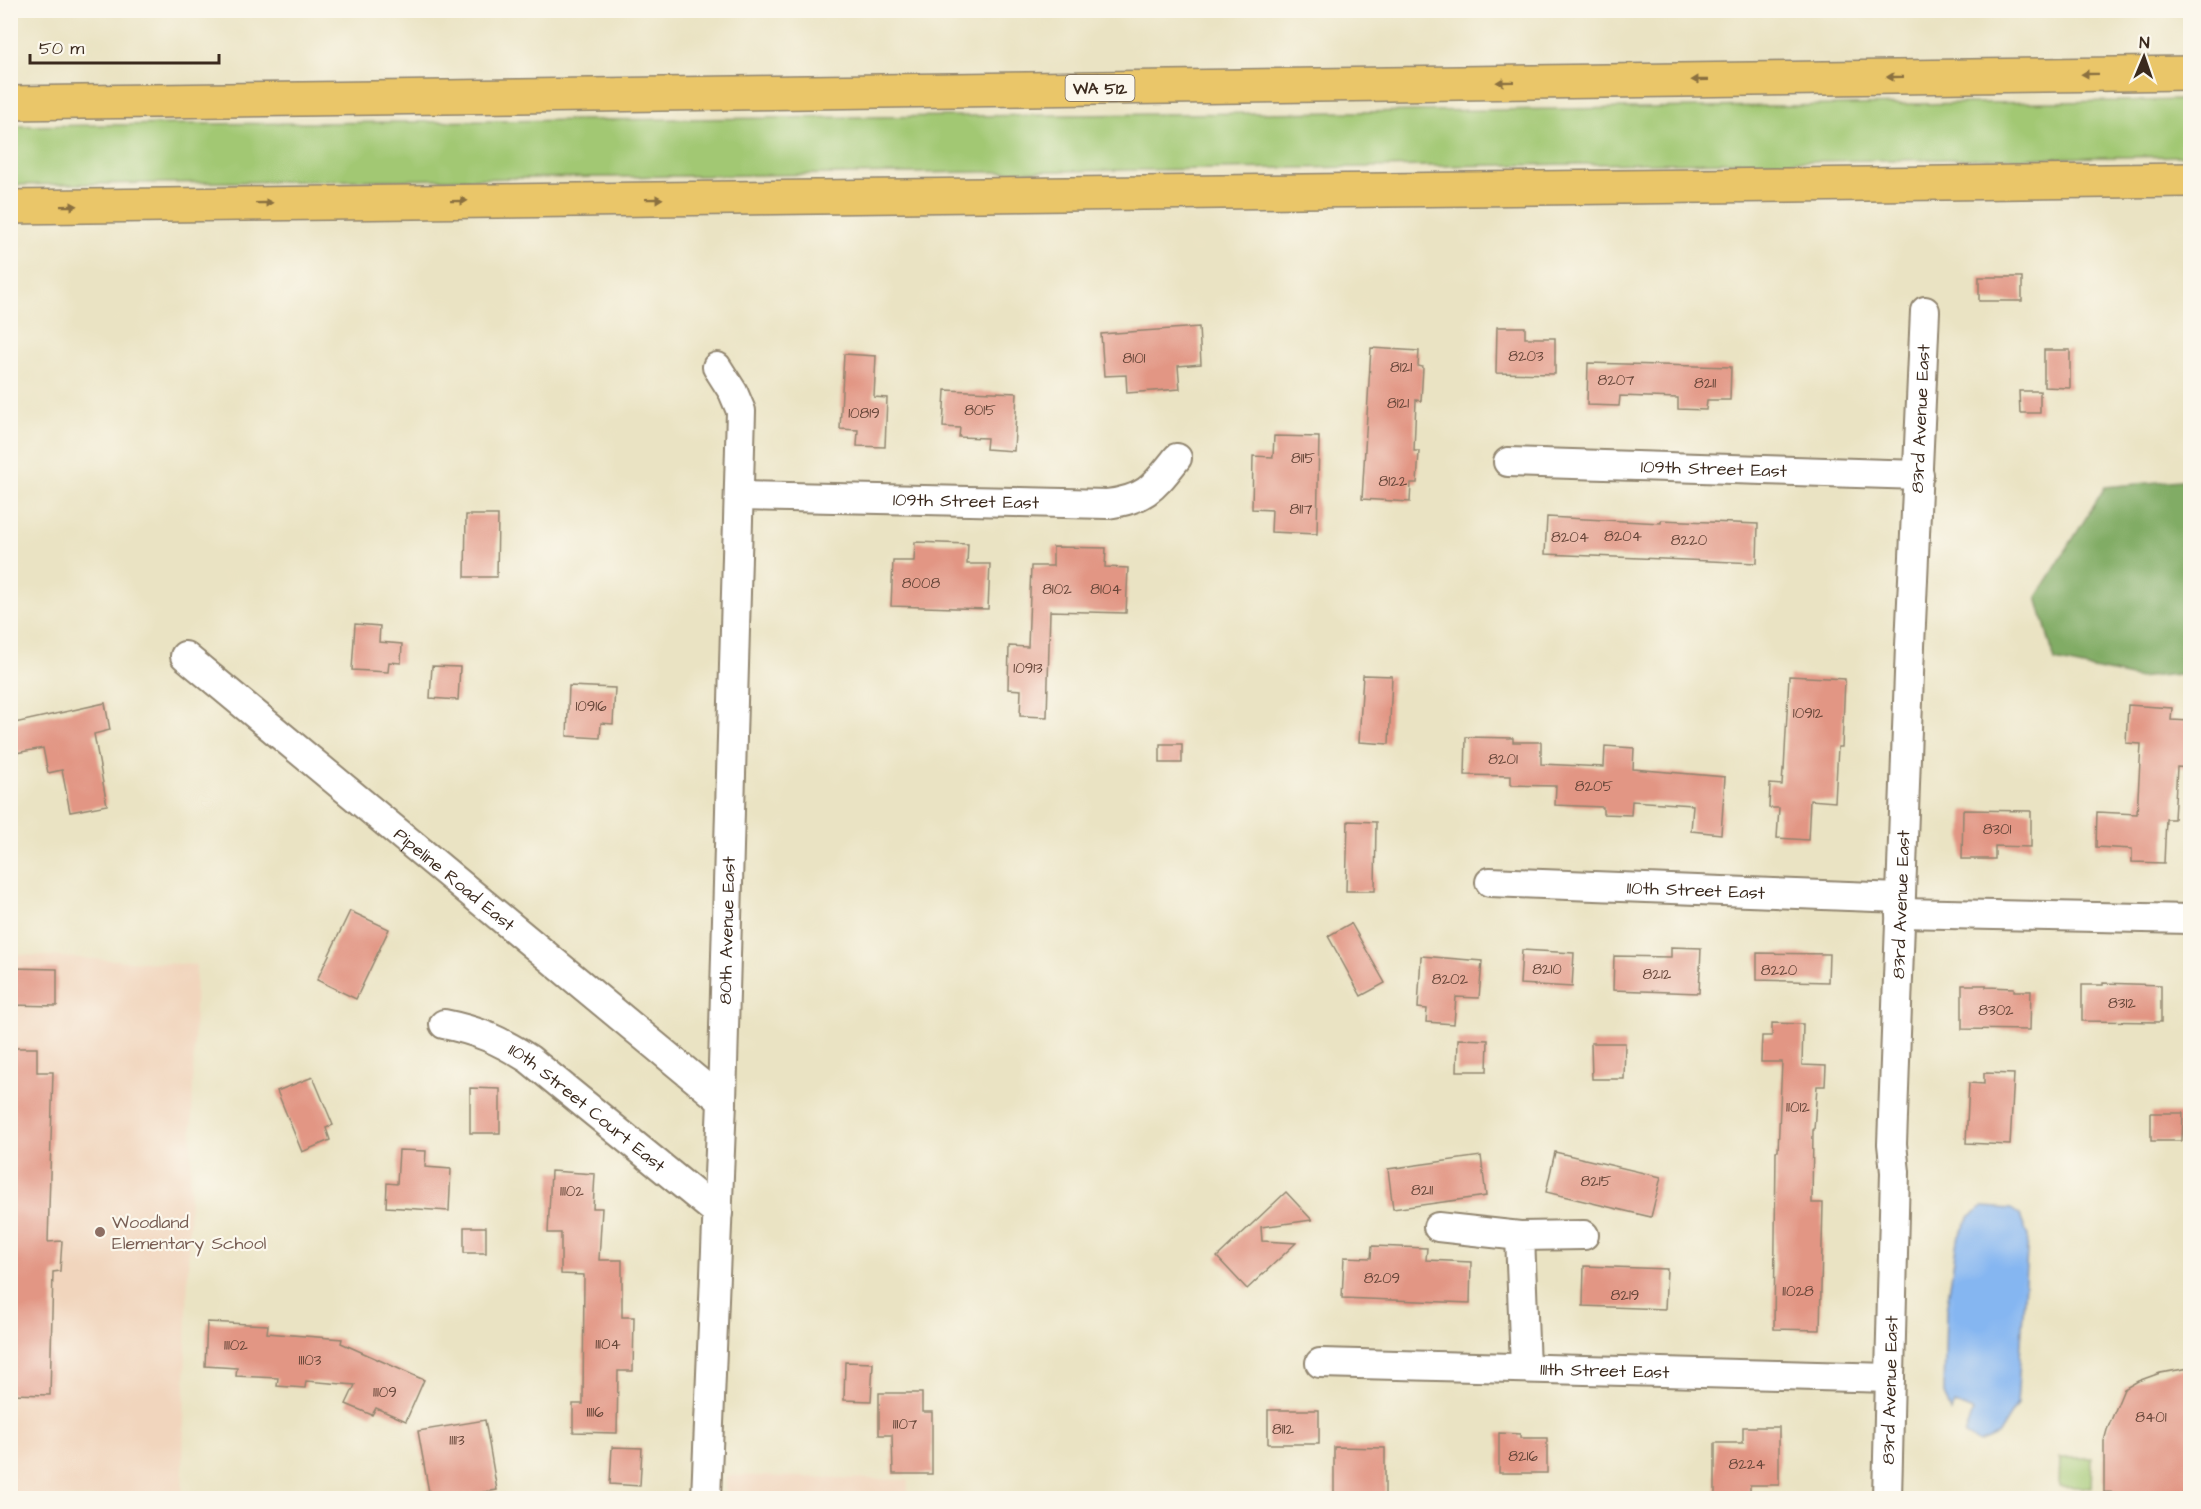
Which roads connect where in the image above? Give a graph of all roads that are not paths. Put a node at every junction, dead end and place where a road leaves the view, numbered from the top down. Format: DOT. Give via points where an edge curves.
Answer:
graph roads {
  1 [pos="2190,73"];
  2 [pos="10,103"];
  3 [pos="2190,180"];
  4 [pos="10,207"];
  5 [pos="1925,311"];
  6 [pos="717,367"];
  7 [pos="1177,458"];
  8 [pos="1508,462"];
  9 [pos="1919,475"];
  10 [pos="740,496"];
  11 [pos="185,656"];
  12 [pos="1490,882"];
  13 [pos="1900,905"];
  14 [pos="2190,919"];
  15 [pos="444,1024"];
  16 [pos="722,1101"];
  17 [pos="718,1213"];
  18 [pos="1438,1227"];
  19 [pos="1584,1235"];
  20 [pos="1520,1236"];
  21 [pos="1320,1363"];
  22 [pos="1525,1368"];
  23 [pos="1890,1378"];
  24 [pos="706,1498"];
  25 [pos="1887,1498"];
  1 -- 2 [label="highway, WA 512, one-way"];
  4 -- 3 [label="highway, one-way"];
  5 -- 9 [label="street, 83rd Avenue East"];
  6 -- 10 [label="street, 80th Avenue East" via="741,411"];
  7 -- 10 [label="street, 109th Street East" via="1148,491 1130,501 1107,504"];
  8 -- 9 [label="street, 109th Street East"];
  9 -- 13 [label="street, 83rd Avenue East"];
  10 -- 16 [label="street, 80th Avenue East"];
  11 -- 16 [label="street, Pipeline Road East"];
  12 -- 13 [label="street, 110th Street East"];
  13 -- 14 [label="street, 110th Street East"];
  13 -- 23 [label="street, 83rd Avenue East"];
  15 -- 17 [label="street, 110th Street Court East" via="500,1041 529,1059"];
  16 -- 17 [label="street, 80th Avenue East"];
  17 -- 24 [label="street, 80th Avenue East"];
  18 -- 20 [label="street"];
  19 -- 20 [label="street"];
  20 -- 22 [label="street"];
  21 -- 22 [label="street, 111th Street East"];
  22 -- 23 [label="street, 111th Street East"];
  23 -- 25 [label="street, 83rd Avenue East"];
}
